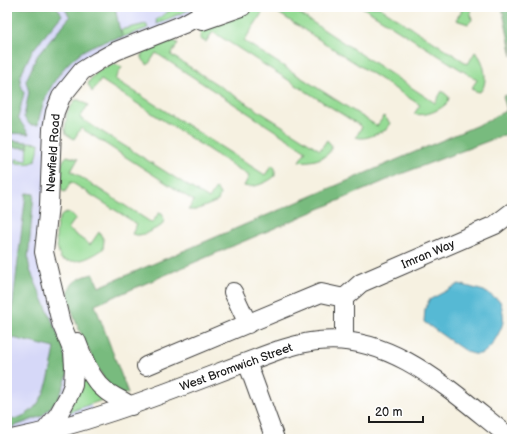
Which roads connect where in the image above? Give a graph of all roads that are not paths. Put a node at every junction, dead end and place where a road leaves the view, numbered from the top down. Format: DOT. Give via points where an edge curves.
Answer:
graph roads {
  1 [pos="214,7"];
  2 [pos="242,7"];
  3 [pos="184,24"];
  4 [pos="512,212"];
  5 [pos="51,283"];
  6 [pos="233,292"];
  7 [pos="344,298"];
  8 [pos="248,324"];
  9 [pos="344,341"];
  10 [pos="246,362"];
  11 [pos="146,366"];
  12 [pos="131,406"];
  13 [pos="44,432"];
  14 [pos="11,439"];
  15 [pos="275,439"];
  16 [pos="512,439"];
  1 -- 3 [label="street, Newfield Road"];
  2 -- 3 [label="street, Newfield Road" via="207,20"];
  3 -- 5 [label="street, Newfield Road" via="116,51 98,61 82,71 61,97 52,129 44,252"];
  4 -- 7 [label="street, Imran Way" via="495,225 361,283"];
  5 -- 12 [label="street, Newfield Road" via="64,306 82,355 98,383"];
  5 -- 13 [label="street, Newfield Road" via="61,323 73,352 74,367 73,385 69,396"];
  6 -- 8 [label="street"];
  7 -- 8 [label="street" via="321,293"];
  7 -- 9 [label="street"];
  8 -- 11 [label="street"];
  9 -- 10 [label="street, West Bromwich Street" via="305,343"];
  9 -- 16 [label="street, West Bromwich Street" via="381,348 402,359 426,373"];
  10 -- 12 [label="street, West Bromwich Street"];
  10 -- 15 [label="street"];
  12 -- 13 [label="street, West Bromwich Street"];
  13 -- 14 [label="street, West Bromwich Street"];
}
